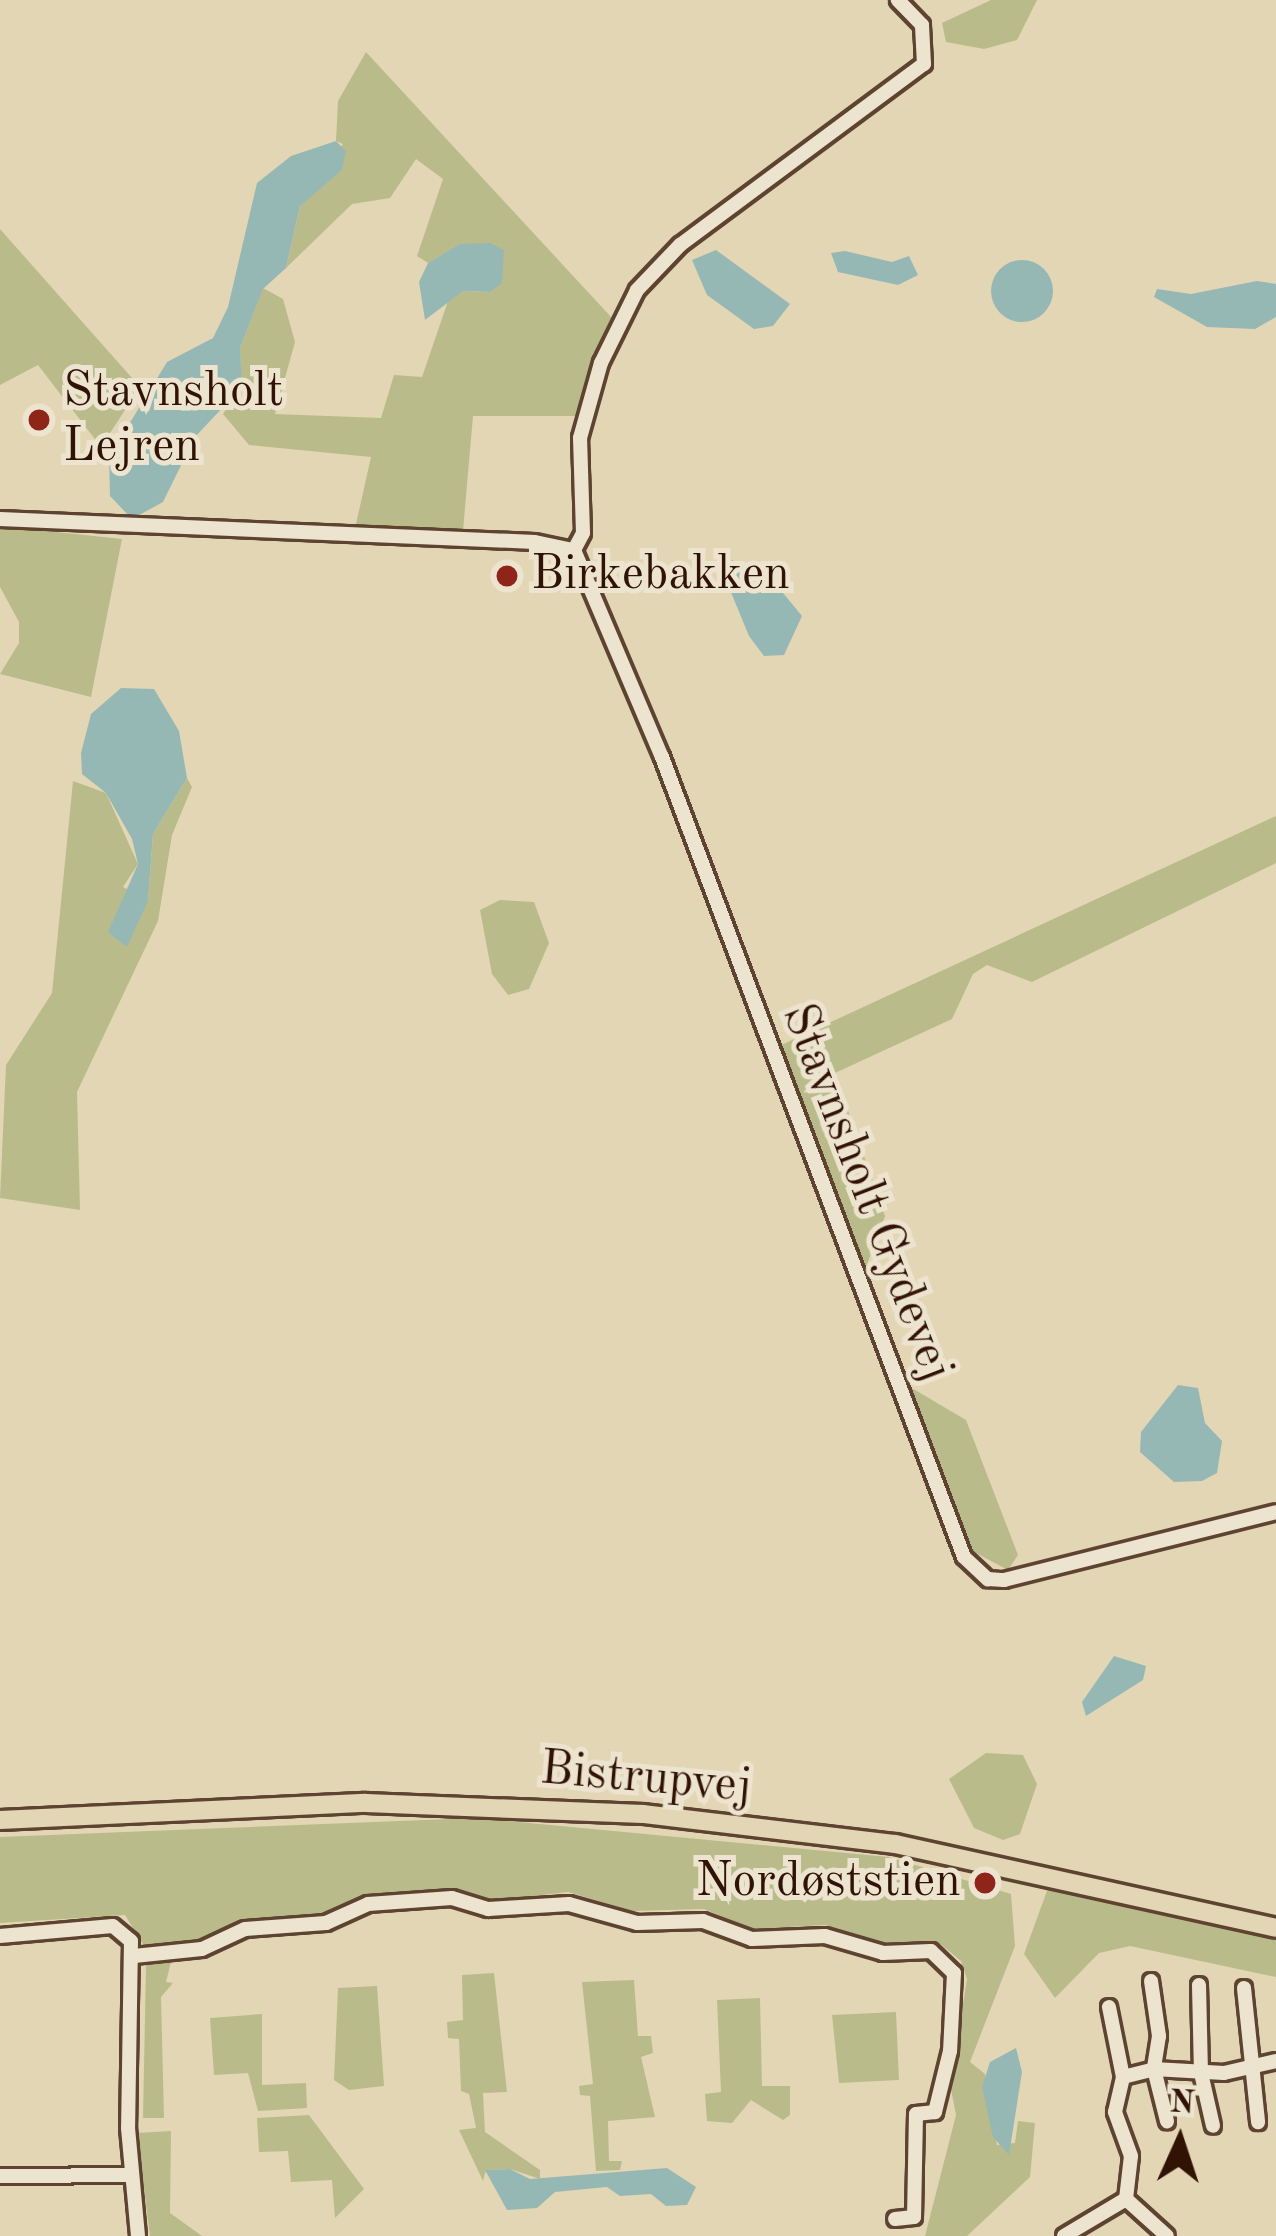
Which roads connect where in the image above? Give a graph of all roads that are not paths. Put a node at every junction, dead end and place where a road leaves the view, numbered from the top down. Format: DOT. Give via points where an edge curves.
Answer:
graph roads {
  1 [pos="898,0"];
  2 [pos="0,519"];
  3 [pos="574,550"];
  4 [pos="1276,1512"];
  5 [pos="0,1820"];
  6 [pos="1276,1928"];
  7 [pos="0,1936"];
  8 [pos="134,1956"];
  9 [pos="1151,1981"];
  10 [pos="1199,1985"];
  11 [pos="1244,1988"];
  12 [pos="1109,2007"];
  13 [pos="1276,2061"];
  14 [pos="1154,2069"];
  15 [pos="1247,2069"];
  16 [pos="1201,2073"];
  17 [pos="1123,2077"];
  18 [pos="1167,2121"];
  19 [pos="1258,2122"];
  20 [pos="1213,2126"];
  21 [pos="129,2175"];
  22 [pos="0,2176"];
  23 [pos="1126,2199"];
  24 [pos="896,2219"];
  25 [pos="138,2236"];
  26 [pos="1064,2236"];
  27 [pos="1167,2236"];
  1 -- 3 [label="street" via="922,26 929,44 924,64 680,245 638,290 601,363 580,438 583,533"];
  2 -- 3 [label="street"];
  3 -- 4 [label="street, Stavnsholt Gydevej" via="662,757 964,1557 988,1580 1004,1580"];
  5 -- 6 [label="main road, Bistrupvej" via="366,1803 644,1814 895,1844"];
  7 -- 8 [label="street" via="113,1926 131,1941"];
  8 -- 21 [label="street"];
  8 -- 24 [label="street" via="202,1949 245,1930 326,1924 368,1904 452,1898 488,1909 568,1904 637,1923 703,1921 752,1940 825,1936 883,1953 931,1952 954,1973 950,2051 935,2112 916,2114 914,2217"];
  9 -- 14 [label="street" via="1159,2036"];
  10 -- 16 [label="street"];
  11 -- 15 [label="street"];
  12 -- 17 [label="street"];
  13 -- 15 [label="street"];
  14 -- 16 [label="street"];
  14 -- 17 [label="street"];
  14 -- 18 [label="street"];
  15 -- 16 [label="street"];
  15 -- 19 [label="street"];
  16 -- 20 [label="street"];
  17 -- 23 [label="street" via="1115,2111 1130,2156"];
  21 -- 22 [label="street"];
  21 -- 25 [label="street"];
  23 -- 26 [label="street"];
  23 -- 27 [label="street"];
}
